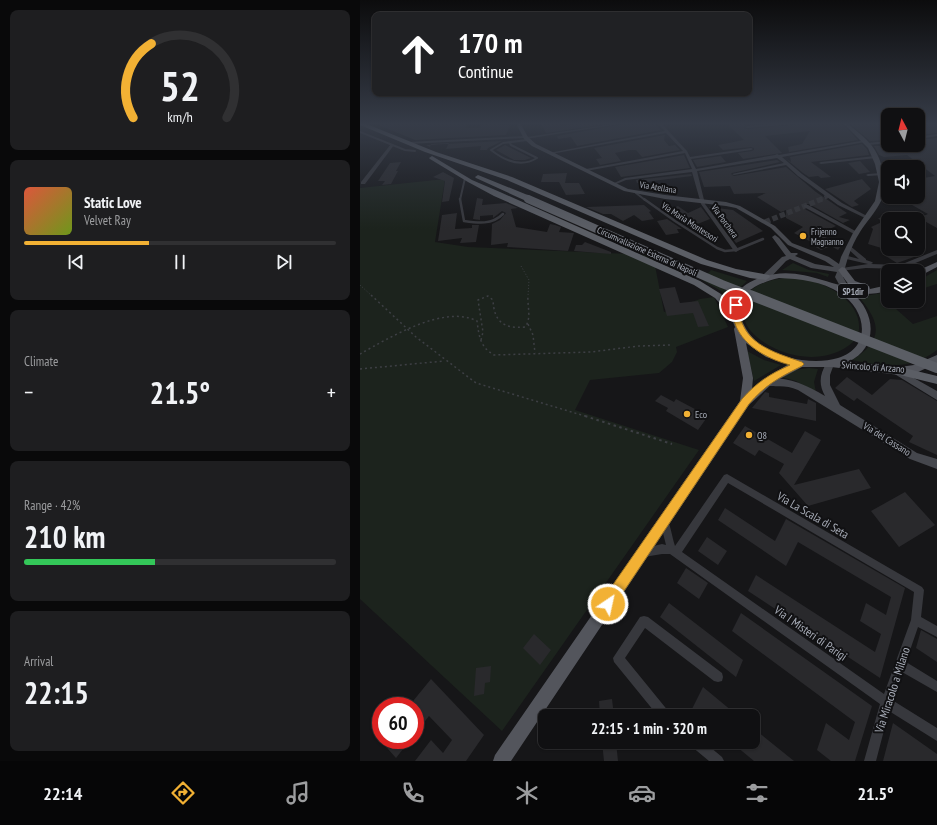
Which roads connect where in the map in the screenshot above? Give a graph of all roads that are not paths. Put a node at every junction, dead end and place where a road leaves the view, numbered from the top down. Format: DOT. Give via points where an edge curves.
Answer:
graph roads {
  1 [pos="432,158"];
  2 [pos="689,158"];
  3 [pos="382,159"];
  4 [pos="433,159"];
  5 [pos="446,159"];
  6 [pos="455,159"];
  7 [pos="504,159"];
  8 [pos="536,159"];
  9 [pos="562,159"];
  10 [pos="650,159"];
  11 [pos="758,159"];
  12 [pos="781,159"];
  13 [pos="862,159"];
  14 [pos="876,159"];
  15 [pos="822,163"];
  16 [pos="787,164"];
  17 [pos="586,170"];
  18 [pos="694,170"];
  19 [pos="734,174"];
  20 [pos="881,174"];
  21 [pos="868,175"];
  22 [pos="465,178"];
  23 [pos="363,183"];
  24 [pos="614,184"];
  25 [pos="881,187"];
  26 [pos="636,193"];
  27 [pos="529,196"];
  28 [pos="703,201"];
  29 [pos="806,206"];
  30 [pos="503,214"];
  31 [pos="867,217"];
  32 [pos="765,222"];
  33 [pos="856,233"];
  34 [pos="763,239"];
  35 [pos="849,247"];
  36 [pos="736,250"];
  37 [pos="937,252"];
  38 [pos="812,253"];
  39 [pos="789,256"];
  40 [pos="844,257"];
  41 [pos="871,264"];
  42 [pos="910,264"];
  43 [pos="937,264"];
  44 [pos="881,267"];
  45 [pos="881,267"];
  46 [pos="842,270"];
  47 [pos="925,270"];
  48 [pos="766,278"];
  49 [pos="881,285"];
  50 [pos="881,290"];
  51 [pos="847,292"];
  52 [pos="735,315"];
  53 [pos="739,325"];
  54 [pos="937,360"];
  55 [pos="799,364"];
  56 [pos="830,364"];
  57 [pos="937,368"];
  58 [pos="898,371"];
  59 [pos="937,380"];
  60 [pos="766,382"];
  61 [pos="937,396"];
  62 [pos="745,402"];
  63 [pos="838,410"];
  64 [pos="937,464"];
  65 [pos="664,521"];
  66 [pos="643,552"];
  67 [pos="674,552"];
  68 [pos="916,620"];
  69 [pos="937,632"];
  70 [pos="900,664"];
  71 [pos="718,677"];
  72 [pos="937,687"];
  73 [pos="886,702"];
  74 [pos="659,709"];
  75 [pos="937,735"];
  76 [pos="703,749"];
  77 [pos="501,761"];
  78 [pos="718,761"];
  79 [pos="870,761"];
  1 -- 22 [label="highway"];
  2 -- 18 [label="street, Via Porchera"];
  3 -- 23 [label="street"];
  4 -- 27 [label="highway, Circumvallazione Esterna di Napoli"];
  5 -- 27 [label="highway, Circumvallazione Esterna di Napoli"];
  6 -- 48 [label="highway" via="502,175 656,242 728,270"];
  7 -- 8 [label="lane" via="518,164"];
  9 -- 17 [label="main road, Via Atellana"];
  10 -- 17 [label="street"];
  11 -- 18 [label="street"];
  12 -- 16 [label="street"];
  13 -- 15 [label="street"];
  14 -- 20 [label="main road"];
  16 -- 19 [label="street"];
  16 -- 31 [label="street" via="840,204"];
  17 -- 24 [label="main road, Via Atellana"];
  18 -- 24 [label="street" via="625,179"];
  18 -- 28 [label="street, Via Porchera"];
  20 -- 21 [label="street"];
  22 -- 30 [label="lane" via="460,189 459,207 464,221 491,222"];
  22 -- 52 [label="highway" via="697,283 718,296"];
  24 -- 26 [label="main road, Via Atellana"];
  25 -- 31 [label="main road" via="879,198"];
  26 -- 28 [label="main road, Via Atellana"];
  26 -- 36 [label="lane, Via Maria Montessori" via="717,248 725,251"];
  27 -- 54 [label="highway, Circumvallazione Esterna di Napoli" via="734,282"];
  27 -- 57 [label="highway, Circumvallazione Esterna di Napoli, bridge" via="722,284"];
  28 -- 32 [label="main road, Via Atellana" via="738,207"];
  28 -- 36 [label="street, Via Porchera" via="702,204"];
  29 -- 33 [label="street"];
  31 -- 33 [label="main road"];
  32 -- 38 [label="main road, Via Atellana" via="790,244"];
  32 -- 39 [label="main road, Via Atellana"];
  33 -- 35 [label="main road"];
  34 -- 36 [label="lane, Via Maria Montessori"];
  35 -- 40 [label="main road"];
  35 -- 41 [label="street"];
  37 -- 42 [label="street"];
  38 -- 39 [label="main road, Via Atellana"];
  38 -- 40 [label="main road, Via Atellana"];
  38 -- 46 [label="main road, Via Atellana"];
  39 -- 46 [label="main road" via="820,268"];
  39 -- 48 [label="main road"];
  40 -- 41 [label="street"];
  40 -- 46 [label="main road"];
  41 -- 44 [label="street"];
  43 -- 47 [label="main road"];
  45 -- 46 [label="street" via="859,266"];
  46 -- 49 [label="main road" via="856,285 865,288"];
  46 -- 51 [label="main road" via="839,277"];
  48 -- 51 [label="main road, SP1dir" via="792,275 819,280"];
  48 -- 52 [label="main road, SP1dir" via="755,282 739,296"];
  50 -- 51 [label="main road, SP1dir" via="870,293"];
  51 -- 56 [label="main road, SP1dir" via="866,318 866,338 862,347 854,354"];
  52 -- 53 [label="main road, SP1dir"];
  53 -- 55 [label="main road, SP1dir" via="744,335 766,352 782,360"];
  53 -- 62 [label="main road" via="748,378"];
  54 -- 58 [label="main road, Svincolo di Arzano / SP1dir" via="916,369"];
  55 -- 56 [label="main road, SP1dir"];
  55 -- 60 [label="main road"];
  56 -- 58 [label="main road, Svincolo di Arzano / SP1dir"];
  56 -- 63 [label="main road, Via del Cassano" via="824,385 826,393"];
  58 -- 59 [label="highway"];
  58 -- 61 [label="main road"];
  60 -- 62 [label="main road"];
  60 -- 63 [label="main road, Via del Cassano" via="793,383"];
  62 -- 65 [label="main road"];
  63 -- 64 [label="main road, Via del Cassano" via="914,456"];
  65 -- 66 [label="main road"];
  65 -- 67 [label="street"];
  66 -- 67 [label="street" via="662,549"];
  66 -- 77 [label="main road"];
  67 -- 68 [label="street, Via La Scala di Seta" via="727,478 919,590"];
  67 -- 73 [label="street, Via I Misteri di Parigi"];
  68 -- 69 [label="street"];
  68 -- 70 [label="street, Via Miracolo a Milano"];
  70 -- 72 [label="street"];
  70 -- 73 [label="street, Via Miracolo a Milano"];
  71 -- 74 [label="street" via="644,621 618,658"];
  73 -- 75 [label="street, Via I Misteri di Parigi"];
  73 -- 79 [label="street, Via Miracolo a Milano"];
  76 -- 78 [label="street"];
}
